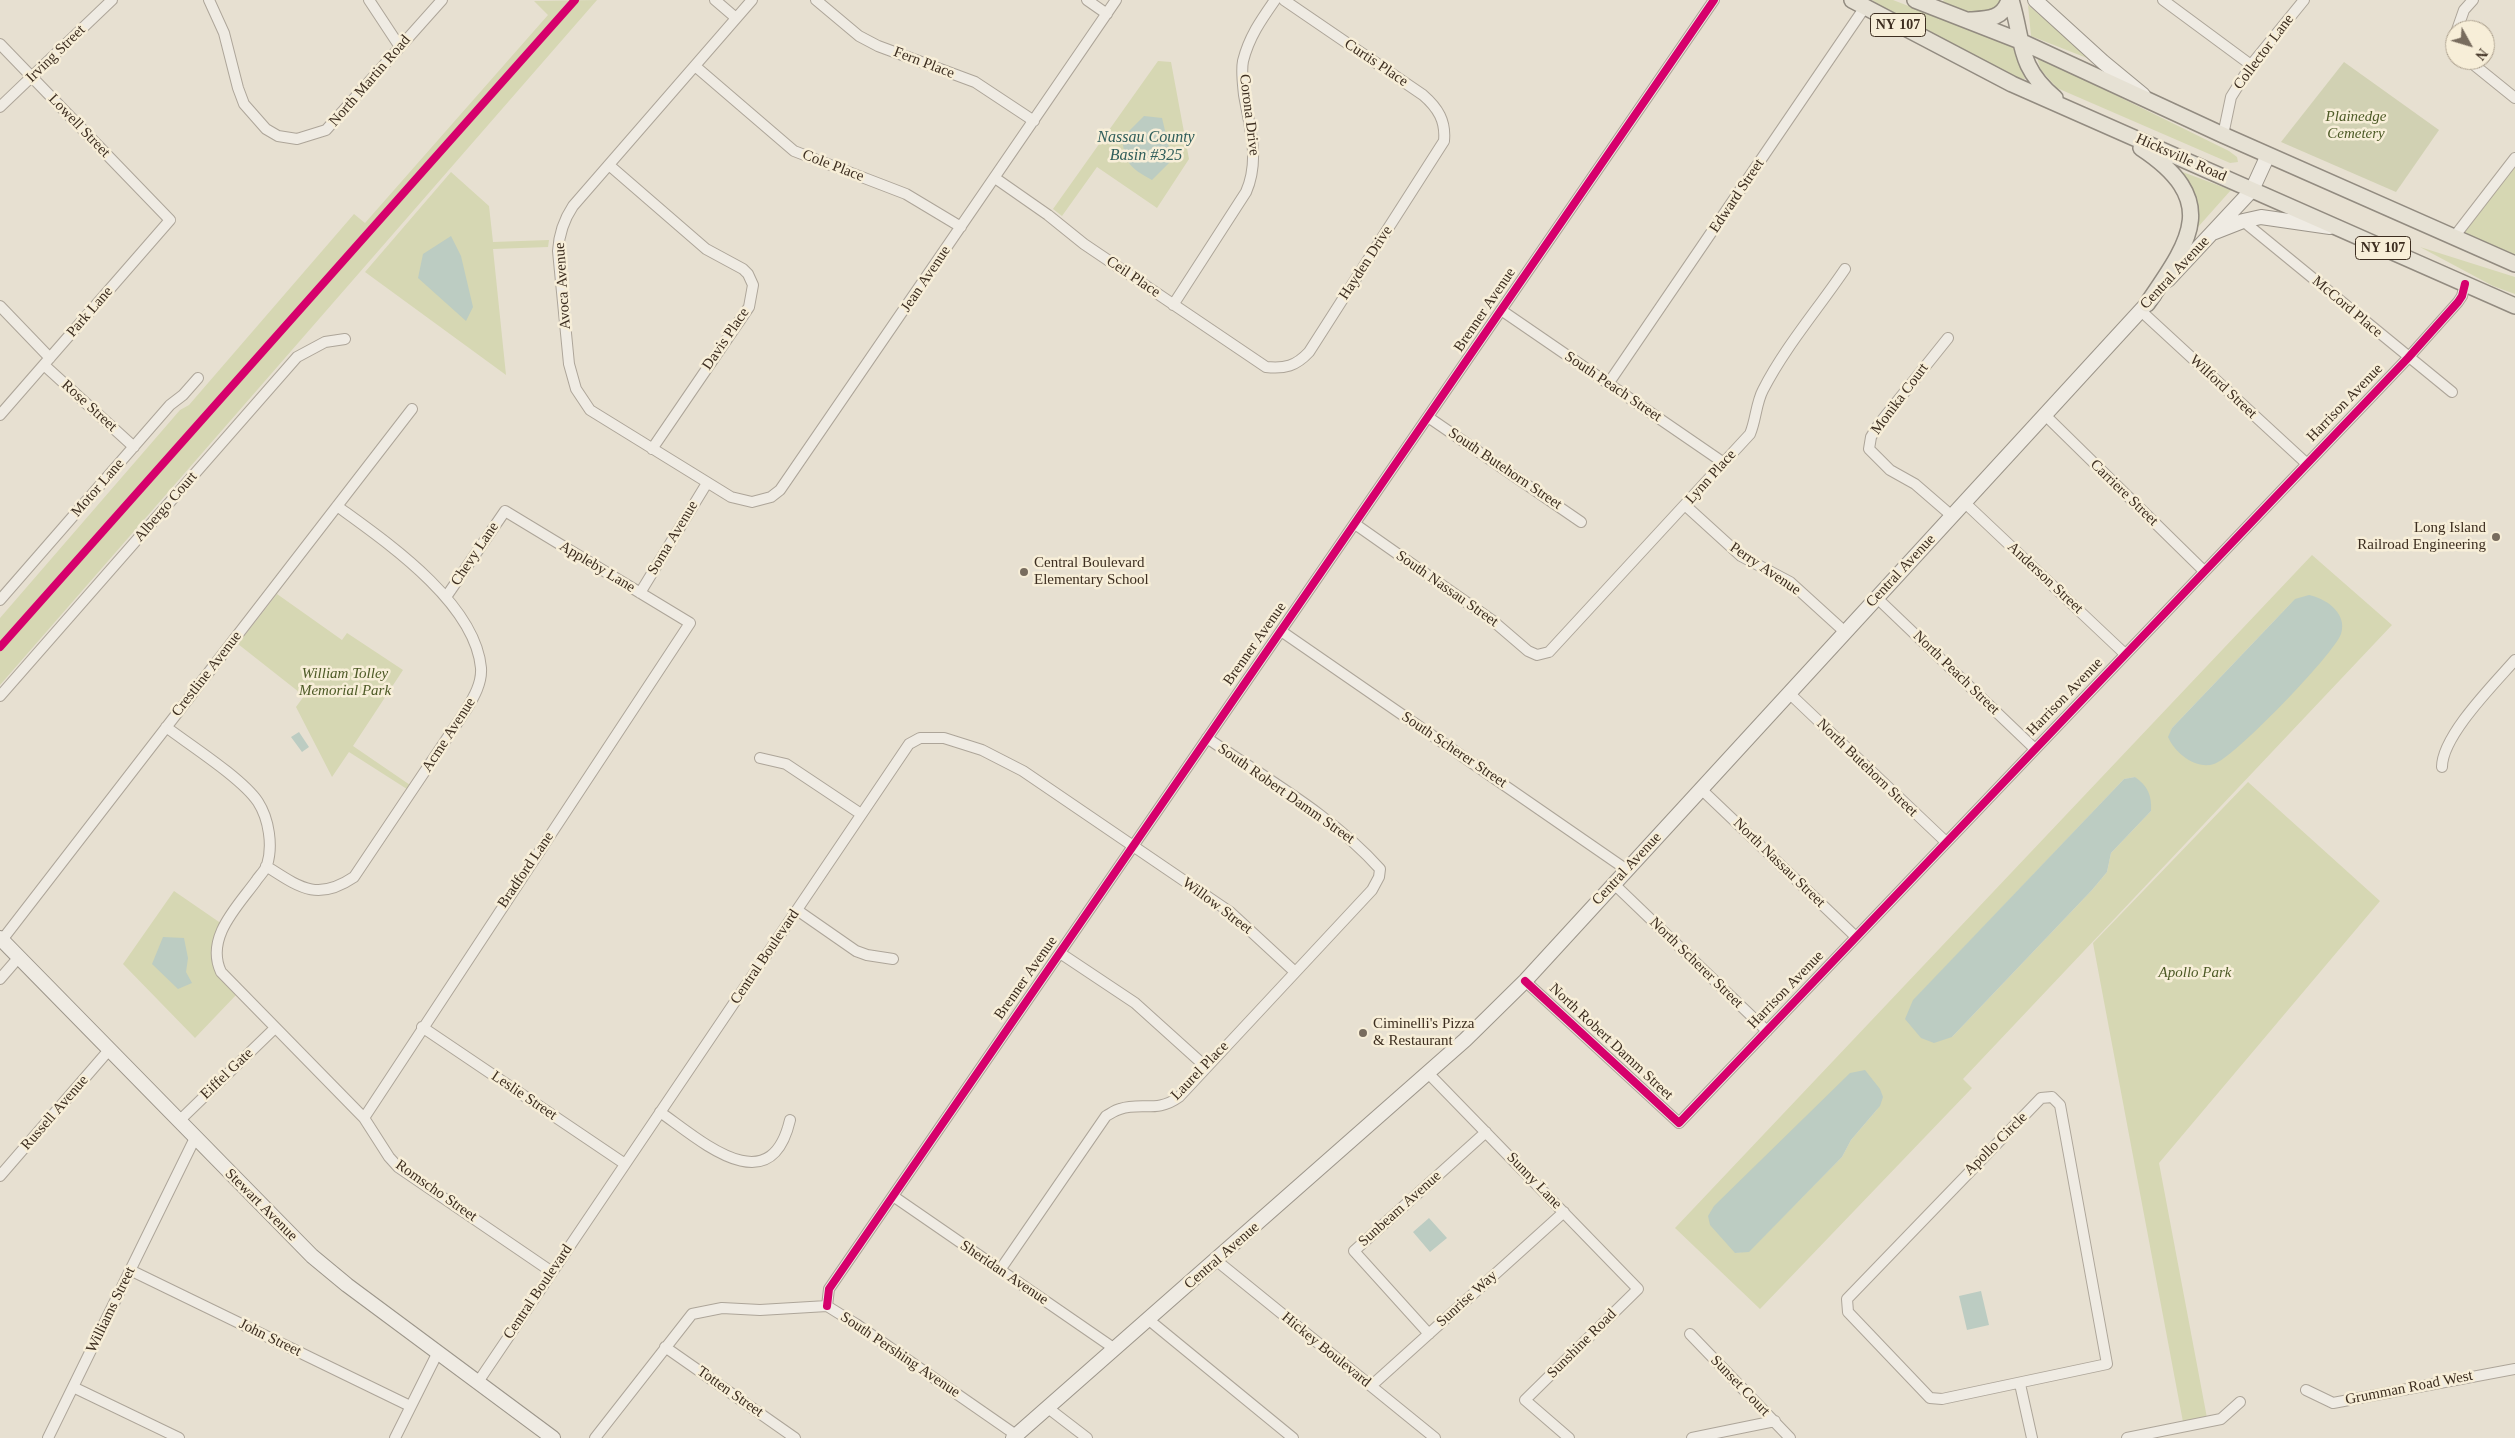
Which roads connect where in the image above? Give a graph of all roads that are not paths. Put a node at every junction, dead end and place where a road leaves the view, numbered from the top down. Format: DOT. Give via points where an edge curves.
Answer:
graph roads {
  1 [pos="112,0"];
  2 [pos="209,0"];
  3 [pos="369,0"];
  4 [pos="442,0"];
  5 [pos="715,0"];
  6 [pos="752,0"];
  7 [pos="816,0"];
  8 [pos="1087,0"];
  9 [pos="1116,0"];
  10 [pos="1274,0"];
  11 [pos="1284,0"];
  12 [pos="1714,0"];
  13 [pos="1916,0"];
  14 [pos="2010,0"];
  15 [pos="2035,0"];
  16 [pos="2162,0"];
  17 [pos="2304,0"];
  18 [pos="2473,0"];
  19 [pos="1858,4"];
  20 [pos="1107,14"];
  21 [pos="736,18"];
  22 [pos="1968,20"];
  23 [pos="2460,20"];
  24 [pos="2020,41"];
  25 [pos="0,44"];
  26 [pos="400,47"];
  27 [pos="2251,65"];
  28 [pos="695,66"];
  29 [pos="2480,70"];
  30 [pos="32,77"];
  31 [pos="2515,98"];
  32 [pos="2148,99"];
  33 [pos="0,108"];
  34 [pos="2068,109"];
  35 [pos="1034,121"];
  36 [pos="2108,126"];
  37 [pos="2222,135"];
  38 [pos="1444,141"];
  39 [pos="2268,155"];
  40 [pos="2515,158"];
  41 [pos="609,165"];
  42 [pos="995,178"];
  43 [pos="2252,190"];
  44 [pos="159,209"];
  45 [pos="2243,221"];
  46 [pos="961,227"];
  47 [pos="2340,229"];
  48 [pos="2212,233"];
  49 [pos="2454,237"];
  50 [pos="2515,264"];
  51 [pos="1845,269"];
  52 [pos="2465,284"];
  53 [pos="1173,305"];
  54 [pos="0,306"];
  55 [pos="2515,306"];
  56 [pos="2144,307"];
  57 [pos="1501,310"];
  58 [pos="1948,338"];
  59 [pos="345,340"];
  60 [pos="2408,358"];
  61 [pos="47,361"];
  62 [pos="1275,368"];
  63 [pos="198,378"];
  64 [pos="1608,384"];
  65 [pos="2452,392"];
  66 [pos="412,409"];
  67 [pos="0,415"];
  68 [pos="2045,415"];
  69 [pos="1428,417"];
  70 [pos="134,447"];
  71 [pos="652,449"];
  72 [pos="1724,463"];
  73 [pos="2306,463"];
  74 [pos="707,483"];
  75 [pos="1964,502"];
  76 [pos="337,506"];
  77 [pos="1686,506"];
  78 [pos="505,511"];
  79 [pos="1952,516"];
  80 [pos="1581,522"];
  81 [pos="1355,524"];
  82 [pos="2204,570"];
  83 [pos="640,593"];
  84 [pos="446,597"];
  85 [pos="1877,598"];
  86 [pos="0,600"];
  87 [pos="690,623"];
  88 [pos="1281,631"];
  89 [pos="1845,632"];
  90 [pos="2125,654"];
  91 [pos="1537,655"];
  92 [pos="2515,660"];
  93 [pos="1789,693"];
  94 [pos="0,696"];
  95 [pos="166,727"];
  96 [pos="1207,738"];
  97 [pos="2034,749"];
  98 [pos="760,758"];
  99 [pos="2442,767"];
  100 [pos="1701,789"];
  101 [pos="861,814"];
  102 [pos="1946,842"];
  103 [pos="1134,846"];
  104 [pos="266,866"];
  105 [pos="1627,870"];
  106 [pos="1380,874"];
  107 [pos="1614,884"];
  108 [pos="797,910"];
  109 [pos="1856,937"];
  110 [pos="1,939"];
  111 [pos="1060,953"];
  112 [pos="19,957"];
  113 [pos="893,959"];
  114 [pos="1295,972"];
  115 [pos="0,979"];
  116 [pos="1525,981"];
  117 [pos="422,1027"];
  118 [pos="275,1028"];
  119 [pos="1767,1031"];
  120 [pos="110,1050"];
  121 [pos="1206,1067"];
  122 [pos="1429,1074"];
  123 [pos="660,1112"];
  124 [pos="364,1118"];
  125 [pos="790,1120"];
  126 [pos="179,1121"];
  127 [pos="1679,1124"];
  128 [pos="1486,1132"];
  129 [pos="195,1138"];
  130 [pos="625,1164"];
  131 [pos="0,1176"];
  132 [pos="893,1196"];
  133 [pos="1564,1212"];
  134 [pos="1217,1261"];
  135 [pos="130,1270"];
  136 [pos="1000,1270"];
  137 [pos="552,1272"];
  138 [pos="1638,1288"];
  139 [pos="827,1306"];
  140 [pos="1149,1320"];
  141 [pos="1429,1334"];
  142 [pos="1690,1334"];
  143 [pos="665,1347"];
  144 [pos="1115,1349"];
  145 [pos="438,1352"];
  146 [pos="2515,1369"];
  147 [pos="478,1382"];
  148 [pos="2020,1384"];
  149 [pos="1371,1386"];
  150 [pos="74,1387"];
  151 [pos="2306,1390"];
  152 [pos="2240,1402"];
  153 [pos="410,1406"];
  154 [pos="1048,1408"];
  155 [pos="1774,1421"];
  156 [pos="1014,1437"];
  157 [pos="48,1438"];
  158 [pos="179,1438"];
  159 [pos="395,1438"];
  160 [pos="553,1438"];
  161 [pos="595,1438"];
  162 [pos="795,1438"];
  163 [pos="1087,1438"];
  164 [pos="1293,1438"];
  165 [pos="1435,1438"];
  166 [pos="1569,1438"];
  167 [pos="1692,1438"];
  168 [pos="1790,1438"];
  169 [pos="2032,1438"];
  170 [pos="2127,1438"];
  1 -- 30 [label="street, Irving Street"];
  2 -- 26 [label="street, North Martin Road" via="224,33 244,104 266,129 286,138 297,139 326,130"];
  3 -- 26 [label="street"];
  4 -- 26 [label="street, North Martin Road"];
  5 -- 21 [label="street"];
  6 -- 21 [label="street, Avoca Avenue"];
  7 -- 35 [label="street, Fern Place" via="859,36 975,82"];
  8 -- 20 [label="street"];
  9 -- 20 [label="street, Jean Avenue"];
  10 -- 53 [label="street, Corona Drive" via="1252,33 1242,63 1255,158 1252,178"];
  11 -- 38 [label="street, Curtis Place" via="1435,105 1446,127"];
  12 -- 57 [label="street, Brenner Avenue"];
  13 -- 22 [label="main road, NY 107"];
  14 -- 22 [label="main road" via="2007,8 1996,17"];
  14 -- 24 [label="main road"];
  15 -- 32 [label="main road"];
  16 -- 27 [label="street"];
  17 -- 27 [label="street, Collector Lane"];
  18 -- 23 [label="street"];
  19 -- 34 [label="main road, Hicksville Road / NY 107" via="2012,84"];
  19 -- 64 [label="street, Edward Street"];
  20 -- 35 [label="street, Jean Avenue"];
  21 -- 28 [label="street, Avoca Avenue"];
  22 -- 24 [label="main road, NY 107"];
  24 -- 32 [label="main road, NY 107"];
  24 -- 34 [label="main road" via="2032,75"];
  25 -- 30 [label="street, Lowell Street"];
  27 -- 37 [label="street, Collector Lane" via="2231,97"];
  28 -- 41 [label="street, Avoca Avenue"];
  28 -- 46 [label="street, Cole Place" via="794,151 906,194"];
  29 -- 31 [label="street"];
  30 -- 33 [label="street, Irving Street"];
  30 -- 44 [label="street, Lowell Street"];
  32 -- 37 [label="main road, NY 107"];
  34 -- 36 [label="main road, Hicksville Road"];
  35 -- 42 [label="street, Jean Avenue"];
  36 -- 43 [label="main road, Hicksville Road"];
  36 -- 56 [label="main road" via="2155,157 2181,187 2189,203 2192,223 2188,236"];
  37 -- 39 [label="main road, NY 107"];
  38 -- 62 [label="street, Hayden Drive" via="1309,352 1299,362"];
  39 -- 43 [label="main road, Central Avenue"];
  39 -- 49 [label="main road, NY 107"];
  40 -- 49 [label="street"];
  41 -- 71 [label="street, Avoca Avenue" via="573,206 559,234 570,364 576,389 590,410"];
  41 -- 71 [label="street, Davis Place" via="706,249 743,269 754,285 749,307"];
  42 -- 46 [label="street, Jean Avenue"];
  42 -- 53 [label="street, Ceil Place"];
  43 -- 47 [label="main road, Hicksville Road / NY 107"];
  43 -- 48 [label="main road, Central Avenue"];
  44 -- 61 [label="street, Park Lane" via="170,220"];
  45 -- 47 [label="main road" via="2269,217"];
  45 -- 48 [label="main road"];
  45 -- 60 [label="street, McCord Place"];
  46 -- 74 [label="street, Jean Avenue" via="780,490 762,500 744,502"];
  47 -- 52 [label="main road, Hicksville Road / NY 107"];
  48 -- 56 [label="main road, Central Avenue"];
  49 -- 50 [label="main road, NY 107"];
  51 -- 72 [label="street, Lynn Place" via="1761,393 1750,434"];
  52 -- 55 [label="main road, Hicksville Road / NY 107"];
  52 -- 60 [label="street, Harrison Avenue" via="2462,296"];
  53 -- 62 [label="street, Ceil Place" via="1266,367"];
  54 -- 61 [label="street, Rose Street"];
  56 -- 68 [label="main road, Central Avenue"];
  56 -- 73 [label="street, Wilford Street"];
  57 -- 64 [label="street, South Peach Street"];
  57 -- 69 [label="street, Brenner Avenue"];
  58 -- 79 [label="street, Monika Court" via="1879,424 1871,436 1869,449 1883,464 1915,484"];
  59 -- 94 [label="street, Albergo Court" via="325,342 297,357"];
  60 -- 65 [label="street, McCord Place"];
  60 -- 73 [label="street, Harrison Avenue"];
  61 -- 67 [label="street, Park Lane"];
  61 -- 70 [label="street, Rose Street"];
  63 -- 70 [label="street, Motor Lane"];
  64 -- 72 [label="street, South Peach Street"];
  66 -- 76 [label="street, Crestline Avenue"];
  68 -- 75 [label="main road, Central Avenue"];
  68 -- 82 [label="street, Carriere Street"];
  69 -- 80 [label="street, South Butehorn Street"];
  69 -- 81 [label="street, Brenner Avenue"];
  70 -- 86 [label="street, Motor Lane"];
  71 -- 74 [label="street, Avoca Avenue"];
  72 -- 77 [label="street, Lynn Place"];
  73 -- 82 [label="street, Harrison Avenue"];
  74 -- 83 [label="street, Soma Avenue"];
  75 -- 79 [label="main road, Central Avenue"];
  75 -- 90 [label="street, Anderson Street"];
  76 -- 84 [label="street, Acme Avenue" via="418,568"];
  76 -- 95 [label="street, Crestline Avenue"];
  77 -- 89 [label="street, Perry Avenue" via="1741,556 1790,582"];
  77 -- 91 [label="street, Lynn Place" via="1549,652"];
  78 -- 83 [label="street, Appleby Lane"];
  78 -- 84 [label="street, Chevy Lane"];
  79 -- 85 [label="main road, Central Avenue"];
  81 -- 88 [label="street, Brenner Avenue"];
  81 -- 91 [label="street, South Nassau Street"];
  82 -- 90 [label="street, Harrison Avenue"];
  83 -- 87 [label="street, Appleby Lane"];
  84 -- 104 [label="street, Acme Avenue" via="477,651 481,668 479,686 372,852 354,876 336,887 318,890 302,888"];
  85 -- 89 [label="main road, Central Avenue"];
  85 -- 97 [label="street, North Peach Street"];
  87 -- 117 [label="street, Bradford Lane"];
  88 -- 96 [label="street, Brenner Avenue"];
  88 -- 105 [label="street, South Scherer Street"];
  89 -- 93 [label="main road, Central Avenue"];
  90 -- 97 [label="street, Harrison Avenue"];
  92 -- 99 [label="street" via="2457,730 2442,757"];
  93 -- 100 [label="main road, Central Avenue"];
  93 -- 102 [label="street, North Butehorn Street"];
  95 -- 104 [label="street" via="240,784 257,802 266,820 269,838"];
  95 -- 110 [label="street, Crestline Avenue"];
  96 -- 103 [label="street, Brenner Avenue"];
  96 -- 106 [label="street, South Robert Damm Street" via="1323,817 1360,847 1380,868"];
  97 -- 102 [label="street, Harrison Avenue"];
  98 -- 101 [label="street" via="786,764"];
  100 -- 105 [label="main road, Central Avenue"];
  100 -- 109 [label="street, North Nassau Street"];
  101 -- 103 [label="street, Central Boulevard" via="909,744 920,738 944,738 982,750 1024,771"];
  101 -- 108 [label="street, Central Boulevard"];
  102 -- 109 [label="street, Harrison Avenue"];
  103 -- 111 [label="street, Brenner Avenue"];
  103 -- 114 [label="street, Willow Street" via="1230,912"];
  104 -- 118 [label="street, Romscho Street" via="220,932 215,954 221,972"];
  105 -- 107 [label="main road, Central Avenue"];
  106 -- 114 [label="street, Laurel Place" via="1372,890"];
  107 -- 116 [label="main road, Central Avenue"];
  107 -- 119 [label="street, North Scherer Street"];
  108 -- 113 [label="street" via="856,951"];
  108 -- 123 [label="street, Central Boulevard"];
  109 -- 119 [label="street, Harrison Avenue"];
  110 -- 112 [label="main road, Stewart Avenue"];
  111 -- 121 [label="street" via="1135,1003"];
  111 -- 132 [label="street, Brenner Avenue"];
  112 -- 115 [label="street"];
  112 -- 120 [label="main road, Stewart Avenue"];
  114 -- 121 [label="street, Laurel Place"];
  116 -- 122 [label="main road, Central Avenue"];
  116 -- 127 [label="street, North Robert Damm Street"];
  117 -- 124 [label="street, Bradford Lane"];
  117 -- 130 [label="street, Leslie Street"];
  118 -- 124 [label="street, Romscho Street"];
  118 -- 126 [label="street, Eiffel Gate"];
  119 -- 127 [label="street, Harrison Avenue"];
  120 -- 126 [label="main road, Stewart Avenue"];
  120 -- 131 [label="street, Russell Avenue"];
  121 -- 136 [label="street, Laurel Place" via="1170,1103 1158,1107 1121,1108 1106,1116"];
  122 -- 128 [label="street, Sunny Lane"];
  122 -- 134 [label="main road, Central Avenue"];
  123 -- 125 [label="street" via="725,1157 740,1162 752,1162 777,1151 787,1134"];
  123 -- 130 [label="street, Central Boulevard"];
  124 -- 137 [label="street, Romscho Street" via="398,1167"];
  126 -- 129 [label="main road, Stewart Avenue"];
  128 -- 133 [label="street, Sunny Lane"];
  128 -- 141 [label="street, Sunbeam Avenue" via="1354,1251"];
  129 -- 135 [label="street, Williams Street"];
  129 -- 145 [label="main road, Stewart Avenue" via="312,1256"];
  130 -- 137 [label="street, Central Boulevard"];
  132 -- 136 [label="street, Sheridan Avenue"];
  132 -- 139 [label="street, Brenner Avenue" via="829,1289"];
  133 -- 138 [label="street, Sunny Lane"];
  133 -- 141 [label="street, Sunrise Way"];
  134 -- 140 [label="main road, Central Avenue"];
  134 -- 149 [label="street, Hickey Boulevard"];
  135 -- 150 [label="street, Williams Street"];
  135 -- 153 [label="street, John Street"];
  136 -- 144 [label="street, Sheridan Avenue"];
  137 -- 147 [label="street, Central Boulevard"];
  138 -- 166 [label="street, Sunshine Road" via="1525,1400"];
  139 -- 143 [label="street, South Pershing Avenue" via="701,1310 684,1321"];
  139 -- 156 [label="street, South Pershing Avenue"];
  140 -- 144 [label="main road, Central Avenue"];
  140 -- 164 [label="street"];
  141 -- 149 [label="street, Sunrise Way"];
  142 -- 155 [label="street, Sunset Court"];
  143 -- 161 [label="street, South Pershing Avenue"];
  143 -- 162 [label="street, Totten Street"];
  144 -- 154 [label="main road, Central Avenue"];
  145 -- 147 [label="main road, Stewart Avenue"];
  145 -- 153 [label="street"];
  146 -- 151 [label="street, Grumman Road West" via="2333,1403"];
  147 -- 160 [label="main road, Stewart Avenue"];
  148 -- 148 [label="street, Apollo Circle" via="2107,1364 2060,1105 2052,1097 2041,1098 1846,1299 1848,1312 1930,1398 1942,1399"];
  148 -- 169 [label="street"];
  149 -- 165 [label="street, Hickey Boulevard"];
  150 -- 157 [label="street, Williams Street"];
  150 -- 158 [label="street"];
  152 -- 170 [label="street" via="2221,1419"];
  153 -- 159 [label="street"];
  154 -- 156 [label="main road, Central Avenue"];
  154 -- 163 [label="street"];
  155 -- 167 [label="street"];
  155 -- 168 [label="street, Sunset Court"];
}
